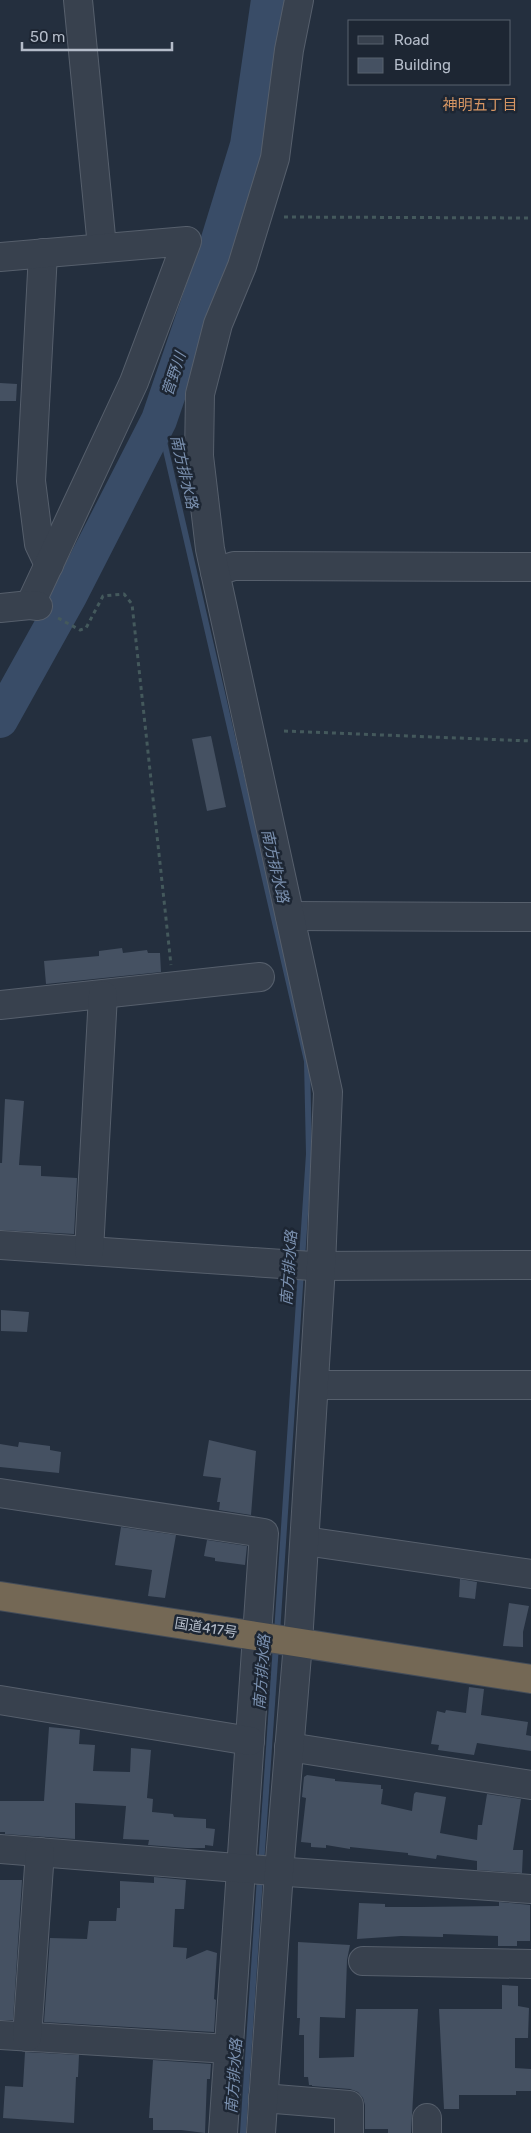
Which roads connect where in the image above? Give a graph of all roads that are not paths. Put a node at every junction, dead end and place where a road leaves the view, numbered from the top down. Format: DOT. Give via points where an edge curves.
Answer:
graph roads {
  1 [pos="78,0"];
  2 [pos="299,0"];
  3 [pos="102,247"];
  4 [pos="43,253"];
  5 [pos="0,257"];
  6 [pos="49,565"];
  7 [pos="531,567"];
  8 [pos="215,572"];
  9 [pos="0,608"];
  10 [pos="290,916"];
  11 [pos="531,917"];
  12 [pos="260,977"];
  13 [pos="103,994"];
  14 [pos="0,1006"];
  15 [pos="0,1245"];
  16 [pos="89,1252"];
  17 [pos="531,1265"];
  18 [pos="307,1266"];
  19 [pos="314,1385"];
  20 [pos="531,1385"];
  21 [pos="0,1492"];
  22 [pos="305,1541"];
  23 [pos="531,1574"];
  24 [pos="0,1596"];
  25 [pos="259,1637"];
  26 [pos="294,1642"];
  27 [pos="531,1679"];
  28 [pos="0,1700"];
  29 [pos="250,1741"];
  30 [pos="289,1747"];
  31 [pos="531,1785"];
  32 [pos="0,1849"];
  33 [pos="40,1852"];
  34 [pos="244,1869"];
  35 [pos="277,1871"];
  36 [pos="531,1889"];
  37 [pos="364,1961"];
  38 [pos="531,1964"];
  39 [pos="0,2035"];
  40 [pos="28,2037"];
  41 [pos="229,2049"];
  42 [pos="263,2098"];
  43 [pos="223,2133"];
  44 [pos="261,2133"];
  45 [pos="349,2133"];
  1 -- 3 [label="street"];
  2 -- 8 [label="street" via="275,158 242,266 218,324 200,394 199,456"];
  3 -- 4 [label="street"];
  3 -- 6 [label="street" via="187,241 134,382"];
  4 -- 5 [label="street"];
  4 -- 6 [label="street" via="31,481 39,544"];
  6 -- 9 [label="street" via="34,606"];
  7 -- 8 [label="street" via="234,566"];
  8 -- 10 [label="street"];
  10 -- 11 [label="street"];
  10 -- 18 [label="street" via="328,1092"];
  12 -- 13 [label="street"];
  13 -- 14 [label="street"];
  13 -- 16 [label="street"];
  15 -- 16 [label="street"];
  16 -- 18 [label="street"];
  17 -- 18 [label="street"];
  18 -- 19 [label="street"];
  19 -- 20 [label="street"];
  19 -- 22 [label="street"];
  21 -- 25 [label="street" via="264,1533"];
  22 -- 23 [label="street"];
  22 -- 26 [label="street"];
  24 -- 25 [label="highway, 国道417号"];
  25 -- 26 [label="highway, 国道417号"];
  25 -- 29 [label="street"];
  26 -- 27 [label="highway, 国道417号"];
  26 -- 30 [label="street"];
  28 -- 29 [label="street"];
  29 -- 34 [label="street"];
  30 -- 31 [label="street"];
  30 -- 35 [label="street"];
  32 -- 33 [label="street"];
  33 -- 34 [label="street"];
  33 -- 40 [label="street"];
  34 -- 35 [label="street"];
  34 -- 41 [label="street"];
  35 -- 36 [label="street"];
  35 -- 42 [label="street"];
  37 -- 38 [label="street"];
  39 -- 40 [label="street"];
  40 -- 41 [label="street"];
  41 -- 43 [label="street"];
  42 -- 44 [label="street"];
  42 -- 45 [label="street" via="348,2105"];
}
